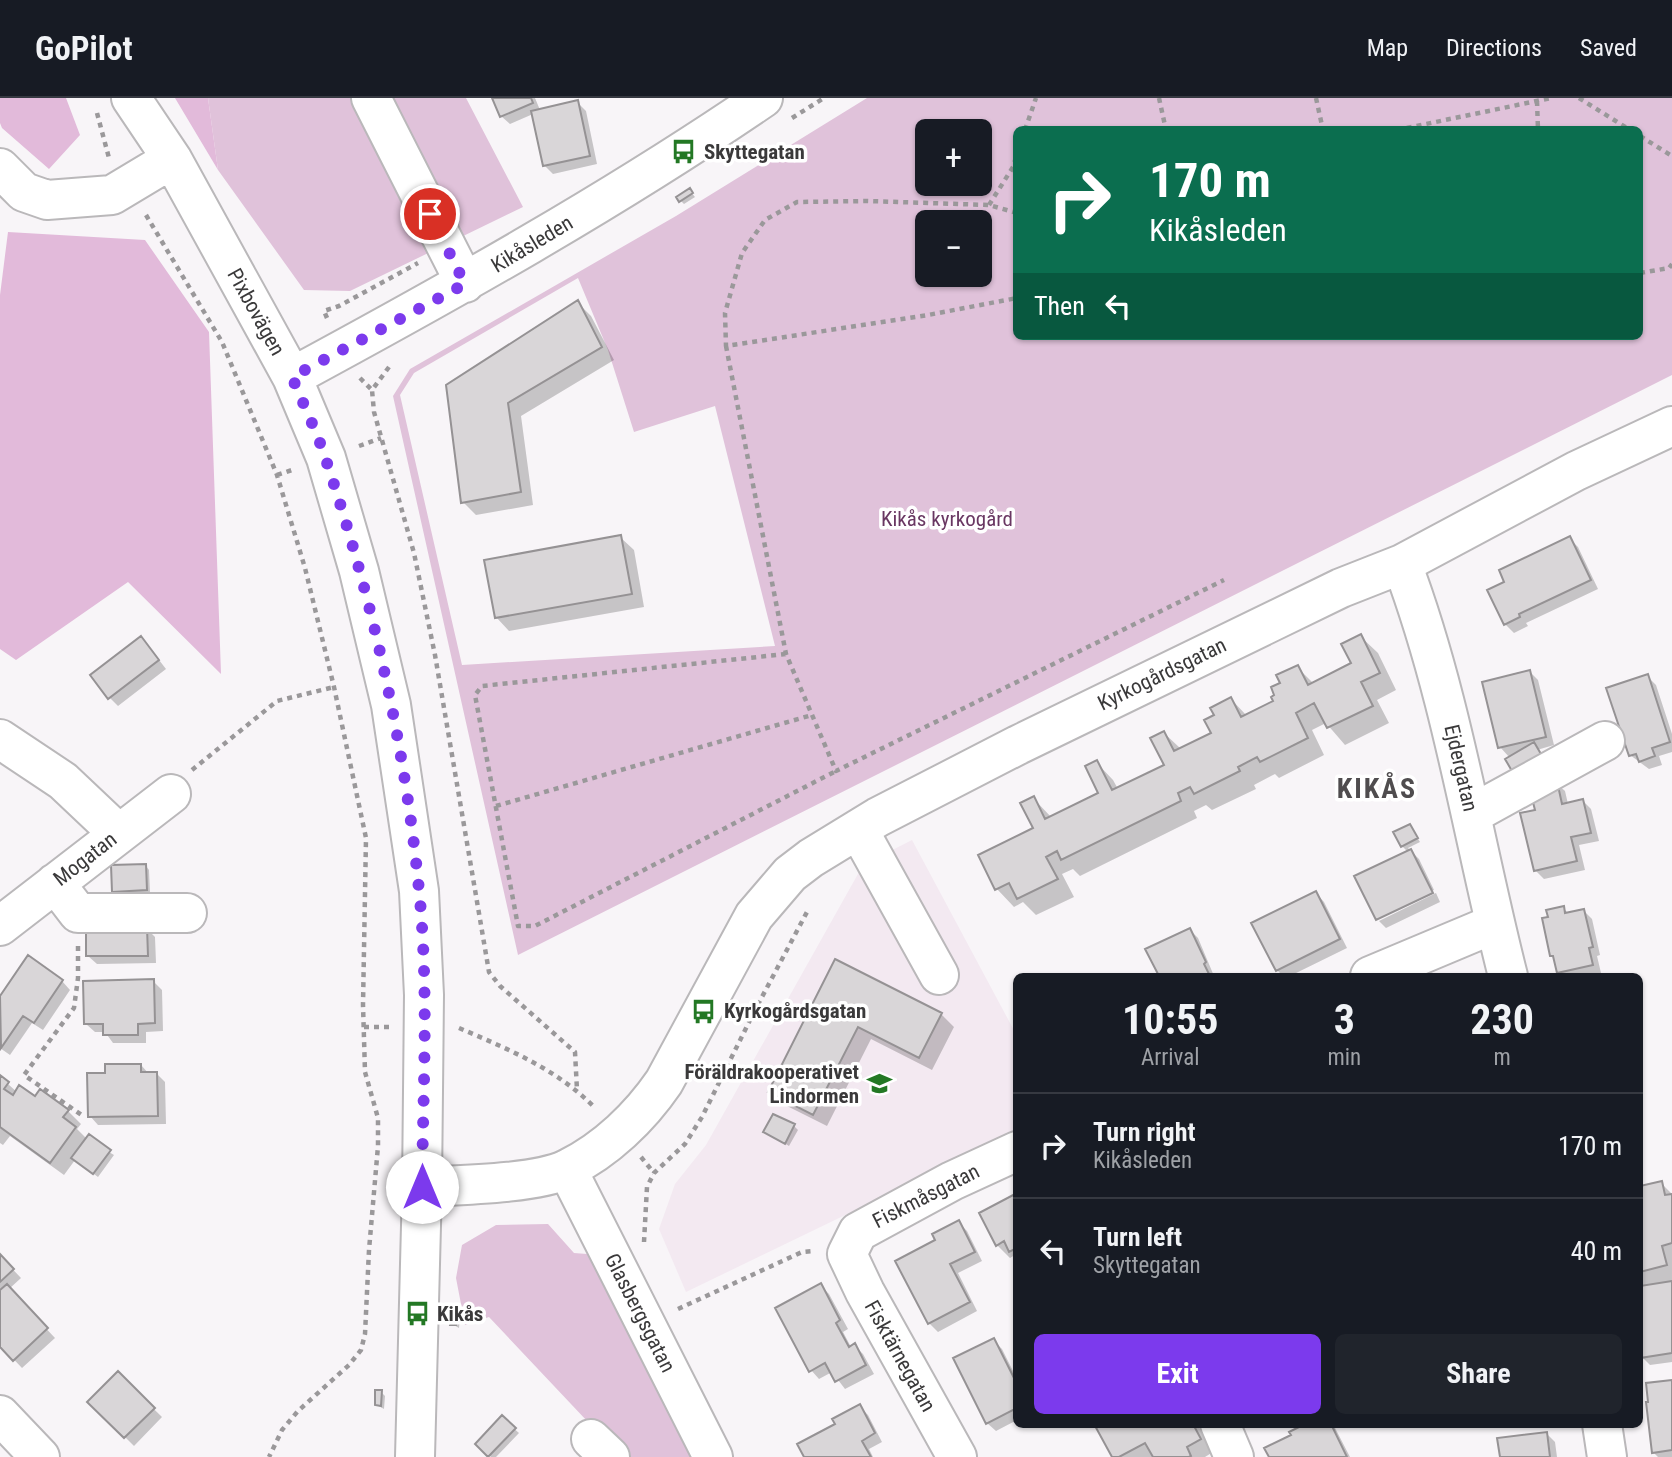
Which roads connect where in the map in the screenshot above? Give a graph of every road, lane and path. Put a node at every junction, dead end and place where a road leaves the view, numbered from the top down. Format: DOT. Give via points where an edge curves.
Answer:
graph roads {
  1 [pos="371,98"];
  2 [pos="824,98"];
  3 [pos="1036,98"];
  4 [pos="1159,98"];
  5 [pos="1316,98"];
  6 [pos="1551,98"];
  7 [pos="1578,98"];
  8 [pos="1587,99"];
  9 [pos="1536,101"];
  10 [pos="114,104"];
  11 [pos="776,109"];
  12 [pos="1026,126"];
  13 [pos="1165,126"];
  14 [pos="1322,126"];
  15 [pos="1416,126"];
  16 [pos="1538,126"];
  17 [pos="1624,126"];
  18 [pos="1643,138"];
  19 [pos="1672,156"];
  20 [pos="172,159"];
  21 [pos="1013,167"];
  22 [pos="0,168"];
  23 [pos="128,187"];
  24 [pos="989,205"];
  25 [pos="1013,212"];
  26 [pos="1672,264"];
  27 [pos="1643,272"];
  28 [pos="465,284"];
  29 [pos="1013,300"];
  30 [pos="726,346"];
  31 [pos="395,360"];
  32 [pos="292,377"];
  33 [pos="1672,426"];
  34 [pos="1402,564"];
  35 [pos="1224,580"];
  36 [pos="786,654"];
  37 [pos="334,687"];
  38 [pos="812,715"];
  39 [pos="0,738"];
  40 [pos="1605,741"];
  41 [pos="836,771"];
  42 [pos="171,794"];
  43 [pos="496,806"];
  44 [pos="1472,814"];
  45 [pos="858,829"];
  46 [pos="118,833"];
  47 [pos="55,883"];
  48 [pos="812,903"];
  49 [pos="187,912"];
  50 [pos="78,913"];
  51 [pos="1494,924"];
  52 [pos="0,926"];
  53 [pos="1377,973"];
  54 [pos="1507,973"];
  55 [pos="939,975"];
  56 [pos="364,1027"];
  57 [pos="401,1028"];
  58 [pos="458,1028"];
  59 [pos="577,1090"];
  60 [pos="83,1116"];
  61 [pos="620,1133"];
  62 [pos="1013,1153"];
  63 [pos="567,1169"];
  64 [pos="422,1187"];
  65 [pos="847,1254"];
  66 [pos="676,1310"];
  67 [pos="0,1415"];
  68 [pos="1222,1428"];
  69 [pos="1603,1428"];
  70 [pos="40,1457"];
  71 [pos="269,1457"];
  72 [pos="415,1457"];
  73 [pos="713,1457"];
  74 [pos="957,1457"];
  75 [pos="1234,1457"];
  76 [pos="1607,1457"];
  1 -- 28 [label="street"];
  2 -- 11 [label="path"];
  3 -- 12 [label="path"];
  4 -- 13 [label="path"];
  5 -- 14 [label="path"];
  6 -- 9 [label="path"];
  7 -- 8 [label="path"];
  8 -- 17 [label="path"];
  9 -- 15 [label="path"];
  9 -- 16 [label="path"];
  10 -- 20 [label="street, Pixbovägen"];
  10 -- 23 [label="path" via="106,154"];
  11 -- 28 [label="street, Kikåsleden" via="684,152"];
  18 -- 19 [label="path"];
  20 -- 23 [label="street"];
  20 -- 32 [label="street, Pixbovägen"];
  21 -- 24 [label="path"];
  22 -- 23 [label="street" via="24,192 47,200 112,195"];
  23 -- 37 [label="path" via="222,342 249,406 277,475"];
  24 -- 25 [label="path"];
  24 -- 30 [label="path" via="797,202 765,220 742,253 725,313"];
  26 -- 27 [label="path"];
  28 -- 32 [label="street, Kikåsleden"];
  29 -- 30 [label="path"];
  30 -- 36 [label="path"];
  31 -- 59 [label="path" via="372,390 374,412 414,553 435,654 489,972 575,1052"];
  32 -- 64 [label="street, Pixbovägen" via="326,458 391,705 419,891 424,995"];
  33 -- 34 [label="street, Kyrkogårdsgatan" via="1576,471"];
  34 -- 44 [label="street, Ejdergatan" via="1439,678"];
  34 -- 45 [label="street, Kyrkogårdsgatan" via="1341,588 1160,675"];
  35 -- 41 [label="path"];
  36 -- 38 [label="path"];
  36 -- 43 [label="path" via="482,686 475,695"];
  37 -- 42 [label="path" via="277,701 194,768"];
  37 -- 56 [label="path" via="366,838"];
  38 -- 41 [label="path"];
  38 -- 43 [label="path"];
  39 -- 46 [label="street" via="63,781"];
  40 -- 44 [label="street"];
  41 -- 43 [label="path" via="535,926 518,926"];
  42 -- 46 [label="street, Mogatan"];
  44 -- 51 [label="street, Ejdergatan"];
  45 -- 55 [label="street"];
  45 -- 61 [label="street, Kyrkogårdsgatan" via="790,874 754,916 664,1082"];
  46 -- 47 [label="street, Mogatan"];
  47 -- 50 [label="street"];
  47 -- 52 [label="street, Mogatan"];
  48 -- 61 [label="path" via="685,1144 654,1173"];
  49 -- 50 [label="street"];
  50 -- 60 [label="path" via="74,1007 24,1075"];
  51 -- 53 [label="street"];
  51 -- 54 [label="street, Ejdergatan"];
  56 -- 57 [label="path"];
  56 -- 71 [label="path" via="365,1072 378,1118 366,1334 349,1365 282,1430"];
  58 -- 59 [label="path" via="526,1057"];
  59 -- 61 [label="path"];
  61 -- 63 [label="street, Kyrkogårdsgatan"];
  62 -- 65 [label="street, Fiskmåsgatan" via="858,1232"];
  63 -- 64 [label="street, Kyrkogårdsgatan" via="541,1177"];
  63 -- 73 [label="street, Glasbergsgatan"];
  64 -- 72 [label="street, Pixbovägen"];
  65 -- 66 [label="path" via="842,1248 803,1252"];
  65 -- 74 [label="street, Fisktärnegatan"];
  67 -- 70 [label="street"];
  68 -- 75 [label="street"];
  69 -- 76 [label="street"];
}
